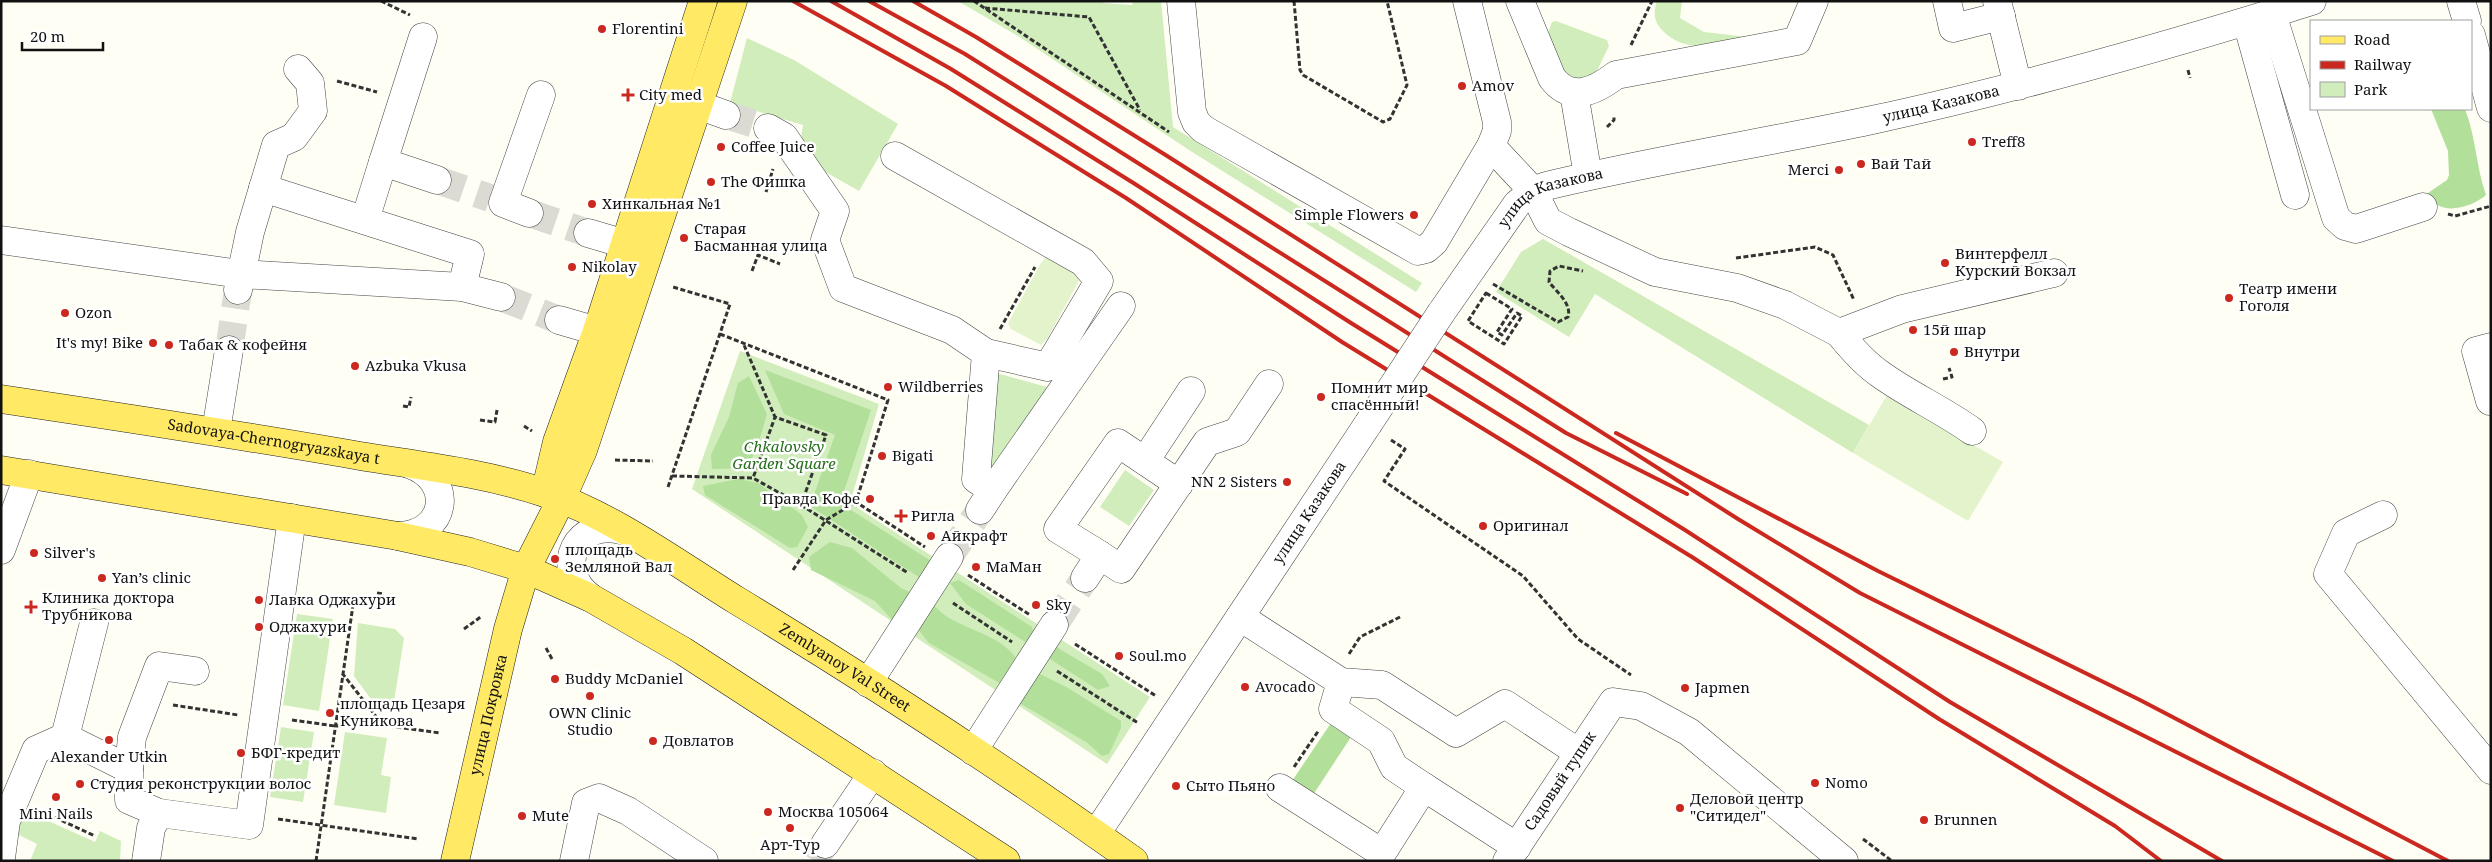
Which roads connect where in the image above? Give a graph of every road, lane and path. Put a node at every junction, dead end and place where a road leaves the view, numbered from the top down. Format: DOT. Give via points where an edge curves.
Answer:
graph roads {
  1 [pos="974,1"];
  2 [pos="1181,1"];
  3 [pos="1294,1"];
  4 [pos="1387,1"];
  5 [pos="1467,1"];
  6 [pos="1520,1"];
  7 [pos="1652,1"];
  8 [pos="1814,1"];
  9 [pos="1947,1"];
  10 [pos="2312,1"];
  11 [pos="2461,1"];
  12 [pos="702,2"];
  13 [pos="732,4"];
  14 [pos="984,8"];
  15 [pos="2281,8"];
  16 [pos="1999,9"];
  17 [pos="2467,20"];
  18 [pos="2247,22"];
  19 [pos="423,37"];
  20 [pos="2480,48"];
  21 [pos="298,69"];
  22 [pos="2188,70"];
  23 [pos="1616,75"];
  24 [pos="2190,78"];
  25 [pos="2018,86"];
  26 [pos="365,88"];
  27 [pos="371,90"];
  28 [pos="1574,93"];
  29 [pos="541,95"];
  30 [pos="698,105"];
  31 [pos="2491,108"];
  32 [pos="1141,112"];
  33 [pos="726,114"];
  34 [pos="768,128"];
  35 [pos="1170,132"];
  36 [pos="1491,146"];
  37 [pos="895,156"];
  38 [pos="383,162"];
  39 [pos="1588,176"];
  40 [pos="437,180"];
  41 [pos="263,188"];
  42 [pos="1532,191"];
  43 [pos="2295,195"];
  44 [pos="2491,206"];
  45 [pos="2423,207"];
  46 [pos="530,213"];
  47 [pos="2455,216"];
  48 [pos="365,220"];
  49 [pos="588,233"];
  50 [pos="1,240"];
  51 [pos="1049,242"];
  52 [pos="625,244"];
  53 [pos="780,264"];
  54 [pos="752,271"];
  55 [pos="1587,272"];
  56 [pos="2054,273"];
  57 [pos="239,282"];
  58 [pos="1708,282"];
  59 [pos="1492,284"];
  60 [pos="462,287"];
  61 [pos="673,287"];
  62 [pos="1486,293"];
  63 [pos="501,297"];
  64 [pos="1121,306"];
  65 [pos="559,320"];
  66 [pos="1468,321"];
  67 [pos="1865,323"];
  68 [pos="597,331"];
  69 [pos="1839,333"];
  70 [pos="720,334"];
  71 [pos="744,345"];
  72 [pos="2491,347"];
  73 [pos="228,350"];
  74 [pos="986,353"];
  75 [pos="1949,368"];
  76 [pos="1058,374"];
  77 [pos="1936,380"];
  78 [pos="1269,384"];
  79 [pos="1191,391"];
  80 [pos="411,397"];
  81 [pos="1,399"];
  82 [pos="2490,401"];
  83 [pos="403,406"];
  84 [pos="497,410"];
  85 [pos="775,417"];
  86 [pos="480,420"];
  87 [pos="216,431"];
  88 [pos="1972,431"];
  89 [pos="1390,439"];
  90 [pos="615,460"];
  91 [pos="653,461"];
  92 [pos="1144,461"];
  93 [pos="409,464"];
  94 [pos="1,470"];
  95 [pos="29,474"];
  96 [pos="672,476"];
  97 [pos="753,478"];
  98 [pos="1178,484"];
  99 [pos="668,487"];
  100 [pos="553,497"];
  101 [pos="856,502"];
  102 [pos="801,505"];
  103 [pos="2383,515"];
  104 [pos="292,518"];
  105 [pos="826,520"];
  106 [pos="624,531"];
  107 [pos="398,536"];
  108 [pos="1,550"];
  109 [pos="1100,555"];
  110 [pos="948,559"];
  111 [pos="526,569"];
  112 [pos="793,570"];
  113 [pos="1085,578"];
  114 [pos="930,588"];
  115 [pos="377,593"];
  116 [pos="591,598"];
  117 [pos="352,605"];
  118 [pos="381,609"];
  119 [pos="482,616"];
  120 [pos="1402,616"];
  121 [pos="1240,617"];
  122 [pos="94,623"];
  123 [pos="1053,627"];
  124 [pos="464,629"];
  125 [pos="546,648"];
  126 [pos="1034,656"];
  127 [pos="1347,656"];
  128 [pos="552,659"];
  129 [pos="195,671"];
  130 [pos="342,672"];
  131 [pos="1639,681"];
  132 [pos="1341,682"];
  133 [pos="868,683"];
  134 [pos="1156,696"];
  135 [pos="145,702"];
  136 [pos="1333,709"];
  137 [pos="264,716"];
  138 [pos="1138,723"];
  139 [pos="382,725"];
  140 [pos="335,726"];
  141 [pos="440,733"];
  142 [pos="65,737"];
  143 [pos="973,751"];
  144 [pos="1579,752"];
  145 [pos="129,769"];
  146 [pos="2491,770"];
  147 [pos="873,773"];
  148 [pos="1424,787"];
  149 [pos="1280,788"];
  150 [pos="8,799"];
  151 [pos="159,813"];
  152 [pos="250,815"];
  153 [pos="321,825"];
  154 [pos="1096,834"];
  155 [pos="96,836"];
  156 [pos="418,839"];
  157 [pos="825,844"];
  158 [pos="1512,854"];
  159 [pos="1,858"];
  160 [pos="146,861"];
  161 [pos="316,861"];
  162 [pos="454,861"];
  163 [pos="574,861"];
  164 [pos="704,861"];
  165 [pos="1006,861"];
  166 [pos="1134,861"];
  167 [pos="1844,861"];
  1 -- 14 [label="path"];
  2 -- 36 [label="street" via="1192,112 1196,122 1415,251 1426,250 1434,242"];
  3 -- 4 [label="path" via="1302,75 1383,122 1390,119 1407,85"];
  5 -- 36 [label="street" via="1497,122"];
  6 -- 28 [label="street" via="1552,78 1560,88"];
  7 -- 23 [label="path"];
  8 -- 23 [label="street" via="1797,41"];
  9 -- 16 [label="street" via="1954,28"];
  10 -- 15 [label="street, улица Казакова"];
  11 -- 17 [label="street"];
  12 -- 52 [label="main road"];
  13 -- 30 [label="main road"];
  14 -- 32 [label="path"];
  14 -- 32 [label="path" via="1089,17"];
  15 -- 18 [label="street, улица Казакова"];
  15 -- 45 [label="street" via="2336,218 2345,226 2356,229"];
  16 -- 25 [label="street"];
  18 -- 25 [label="street, улица Казакова"];
  18 -- 43 [label="street"];
  19 -- 38 [label="street"];
  20 -- 31 [label="street"];
  21 -- 41 [label="street" via="310,83 313,111 294,137 276,144"];
  22 -- 24 [label="path"];
  23 -- 28 [label="street" via="1599,88"];
  25 -- 39 [label="street, улица Казакова" via="1872,120"];
  26 -- 27 [label="path"];
  28 -- 39 [label="street"];
  29 -- 46 [label="street" via="496,200"];
  30 -- 33 [label="street"];
  30 -- 100 [label="main road" via="591,428"];
  32 -- 35 [label="path"];
  34 -- 74 [label="street" via="784,137 835,210 825,240 843,288 952,330"];
  36 -- 42 [label="street"];
  37 -- 51 [label="street"];
  38 -- 40 [label="street"];
  38 -- 48 [label="street"];
  39 -- 42 [label="street, улица Казакова"];
  41 -- 48 [label="street"];
  41 -- 57 [label="street"];
  42 -- 58 [label="street" via="1548,221 1569,232 1655,272"];
  42 -- 121 [label="street, улица Казакова, bridge" via="1508,214"];
  44 -- 47 [label="path"];
  48 -- 60 [label="street" via="470,254"];
  49 -- 52 [label="street"];
  50 -- 57 [label="street"];
  51 -- 74 [label="path"];
  51 -- 76 [label="street" via="1084,262 1099,281"];
  52 -- 68 [label="main road"];
  53 -- 54 [label="path" via="758,255"];
  55 -- 59 [label="path" via="1559,266 1550,272 1550,282 1570,312 1568,317 1558,322"];
  56 -- 67 [label="street" via="1902,309"];
  57 -- 60 [label="street"];
  58 -- 67 [label="path" via="1730,259 1816,247 1833,255"];
  58 -- 69 [label="street" via="1785,304"];
  60 -- 63 [label="street"];
  61 -- 70 [label="path" via="730,304"];
  62 -- 66 [label="path" via="1512,310 1497,332 1502,335 1517,313 1522,316 1504,344"];
  64 -- 76 [label="street"];
  65 -- 68 [label="street"];
  67 -- 69 [label="street"];
  68 -- 100 [label="main road" via="557,442"];
  69 -- 88 [label="street" via="1879,374"];
  70 -- 71 [label="path"];
  70 -- 96 [label="path"];
  71 -- 85 [label="path"];
  71 -- 101 [label="path" via="888,400"];
  72 -- 82 [label="street" via="2476,351"];
  73 -- 87 [label="street"];
  74 -- 76 [label="street"];
  74 -- 76 [label="street" via="976,479 986,500"];
  75 -- 77 [label="path" via="1952,377"];
  78 -- 98 [label="street" via="1237,432 1207,442"];
  79 -- 92 [label="street"];
  80 -- 83 [label="path" via="409,407"];
  81 -- 87 [label="main road, Sadovaya-Chernogryazskaya t"];
  84 -- 86 [label="path" via="495,422"];
  85 -- 97 [label="path"];
  85 -- 102 [label="path" via="826,435"];
  87 -- 93 [label="main road, Sadovaya-Chernogryazskaya t"];
  89 -- 131 [label="path" via="1405,449 1384,481 1523,576 1578,639"];
  90 -- 91 [label="path"];
  92 -- 98 [label="street"];
  92 -- 109 [label="street" via="1118,443 1058,529"];
  93 -- 100 [label="main road, Sadovaya-Chernogryazskaya t" via="478,476"];
  93 -- 107 [label="street" via="431,476 438,487 440,500 432,523 411,536"];
  94 -- 95 [label="main road"];
  95 -- 104 [label="main road"];
  95 -- 108 [label="street"];
  96 -- 97 [label="path"];
  96 -- 99 [label="path"];
  97 -- 102 [label="path"];
  98 -- 109 [label="street" via="1121,569"];
  100 -- 106 [label="main road, Zemlyanoy Val Street"];
  100 -- 111 [label="main road, улица Покровка"];
  101 -- 105 [label="path"];
  101 -- 110 [label="path"];
  102 -- 105 [label="path"];
  103 -- 146 [label="street" via="2346,533 2328,574"];
  104 -- 107 [label="main road"];
  104 -- 137 [label="street"];
  105 -- 112 [label="path"];
  105 -- 114 [label="path"];
  106 -- 116 [label="street" via="613,528 596,530 581,539 574,548 571,559 575,582"];
  106 -- 133 [label="main road, Zemlyanoy Val Street"];
  107 -- 111 [label="main road"];
  109 -- 113 [label="street"];
  110 -- 114 [label="street"];
  110 -- 123 [label="path"];
  111 -- 116 [label="main road"];
  111 -- 162 [label="main road, улица Покровка" via="508,629"];
  114 -- 126 [label="path"];
  114 -- 133 [label="street"];
  115 -- 118 [label="path" via="384,594"];
  116 -- 147 [label="main road" via="683,651"];
  117 -- 130 [label="path"];
  119 -- 124 [label="path"];
  120 -- 127 [label="path" via="1360,637"];
  121 -- 132 [label="street"];
  121 -- 154 [label="street, улица Казакова"];
  122 -- 142 [label="street"];
  123 -- 126 [label="street"];
  123 -- 134 [label="path"];
  125 -- 128 [label="path"];
  126 -- 138 [label="path"];
  126 -- 143 [label="street"];
  129 -- 135 [label="street" via="158,666"];
  130 -- 139 [label="path"];
  130 -- 140 [label="path"];
  132 -- 136 [label="street"];
  132 -- 144 [label="street" via="1382,685 1456,733 1504,704"];
  133 -- 143 [label="main road, Zemlyanoy Val Street"];
  135 -- 137 [label="path"];
  135 -- 145 [label="street" via="132,737"];
  136 -- 148 [label="street" via="1381,741 1394,767"];
  136 -- 149 [label="path"];
  137 -- 140 [label="path"];
  137 -- 152 [label="street"];
  139 -- 140 [label="path"];
  139 -- 141 [label="path"];
  140 -- 153 [label="path"];
  142 -- 145 [label="street"];
  142 -- 150 [label="street" via="36,750"];
  143 -- 154 [label="main road, Zemlyanoy Val Street"];
  144 -- 158 [label="street, Садовый тупик"];
  144 -- 167 [label="street, Садовый тупик" via="1613,702 1641,706 1689,732"];
  145 -- 151 [label="street" via="129,800"];
  147 -- 157 [label="street"];
  147 -- 165 [label="main road"];
  148 -- 149 [label="street" via="1382,853"];
  148 -- 158 [label="street"];
  150 -- 155 [label="path"];
  150 -- 159 [label="street"];
  151 -- 152 [label="street" via="249,825"];
  151 -- 160 [label="street" via="151,828"];
  152 -- 153 [label="path"];
  153 -- 156 [label="path"];
  153 -- 161 [label="path"];
  154 -- 166 [label="main road, Zemlyanoy Val Street"];
  163 -- 164 [label="street" via="586,803 599,798 628,810"];
}
